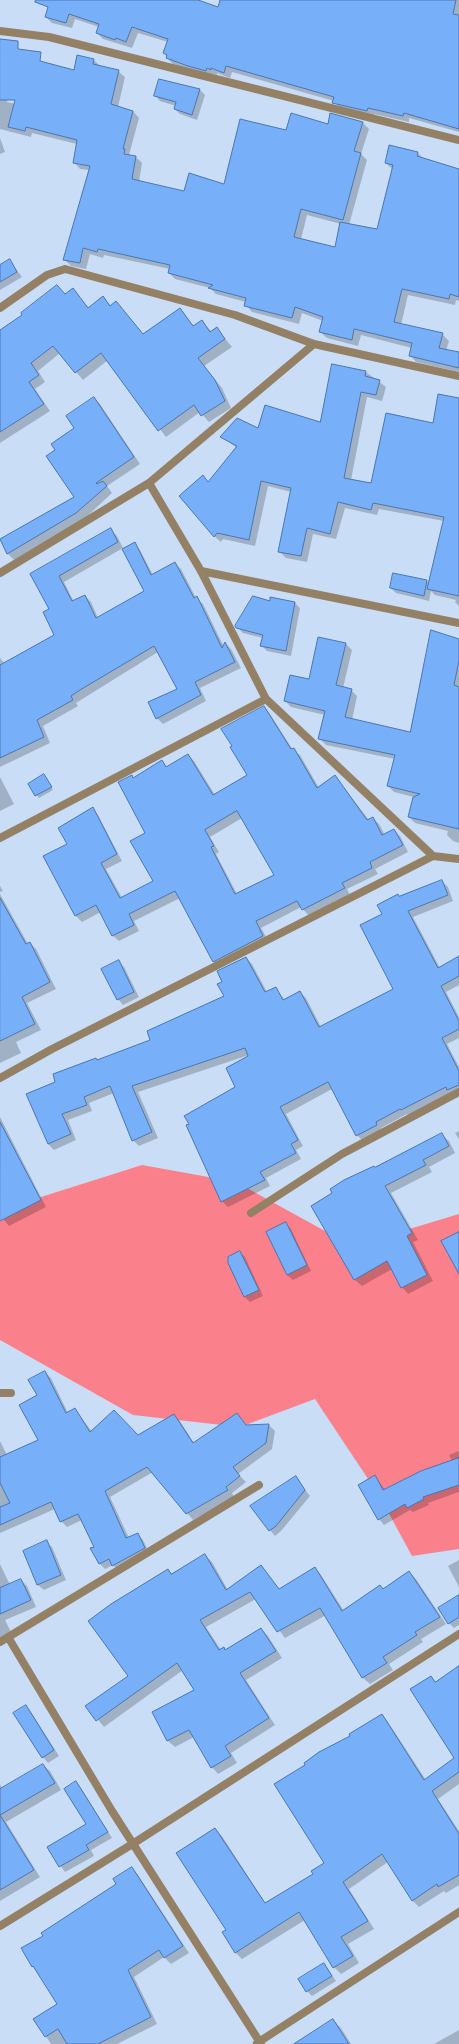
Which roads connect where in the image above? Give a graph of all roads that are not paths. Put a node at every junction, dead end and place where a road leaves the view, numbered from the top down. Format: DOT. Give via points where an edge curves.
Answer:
graph roads {
  1 [pos="0,31"];
  2 [pos="459,140"];
  3 [pos="0,308"];
  4 [pos="314,344"];
  5 [pos="459,376"];
  6 [pos="149,482"];
  7 [pos="201,571"];
  8 [pos="0,573"];
  9 [pos="459,623"];
  10 [pos="266,699"];
  11 [pos="0,838"];
  12 [pos="433,856"];
  13 [pos="459,859"];
  14 [pos="0,1078"];
  15 [pos="459,1092"];
  16 [pos="251,1214"];
  17 [pos="0,1393"];
  18 [pos="11,1393"];
  19 [pos="259,1485"];
  20 [pos="459,1634"];
  21 [pos="8,1637"];
  22 [pos="0,1642"];
  23 [pos="134,1843"];
  24 [pos="459,1912"];
  25 [pos="0,1926"];
  26 [pos="259,2043"];
  1 -- 2 [label="street" via="49,37"];
  3 -- 4 [label="street" via="47,275 65,269 235,315"];
  4 -- 5 [label="street"];
  4 -- 6 [label="street"];
  6 -- 7 [label="street"];
  6 -- 8 [label="street"];
  7 -- 9 [label="street"];
  7 -- 10 [label="street"];
  10 -- 11 [label="street"];
  10 -- 12 [label="street"];
  12 -- 13 [label="street"];
  12 -- 14 [label="street" via="52,1049"];
  15 -- 16 [label="street" via="342,1154"];
  17 -- 18 [label="street"];
  19 -- 21 [label="street"];
  20 -- 23 [label="street"];
  21 -- 22 [label="street"];
  21 -- 23 [label="street" via="112,1811"];
  23 -- 25 [label="street"];
  23 -- 26 [label="street"];
  24 -- 26 [label="street"];
}
